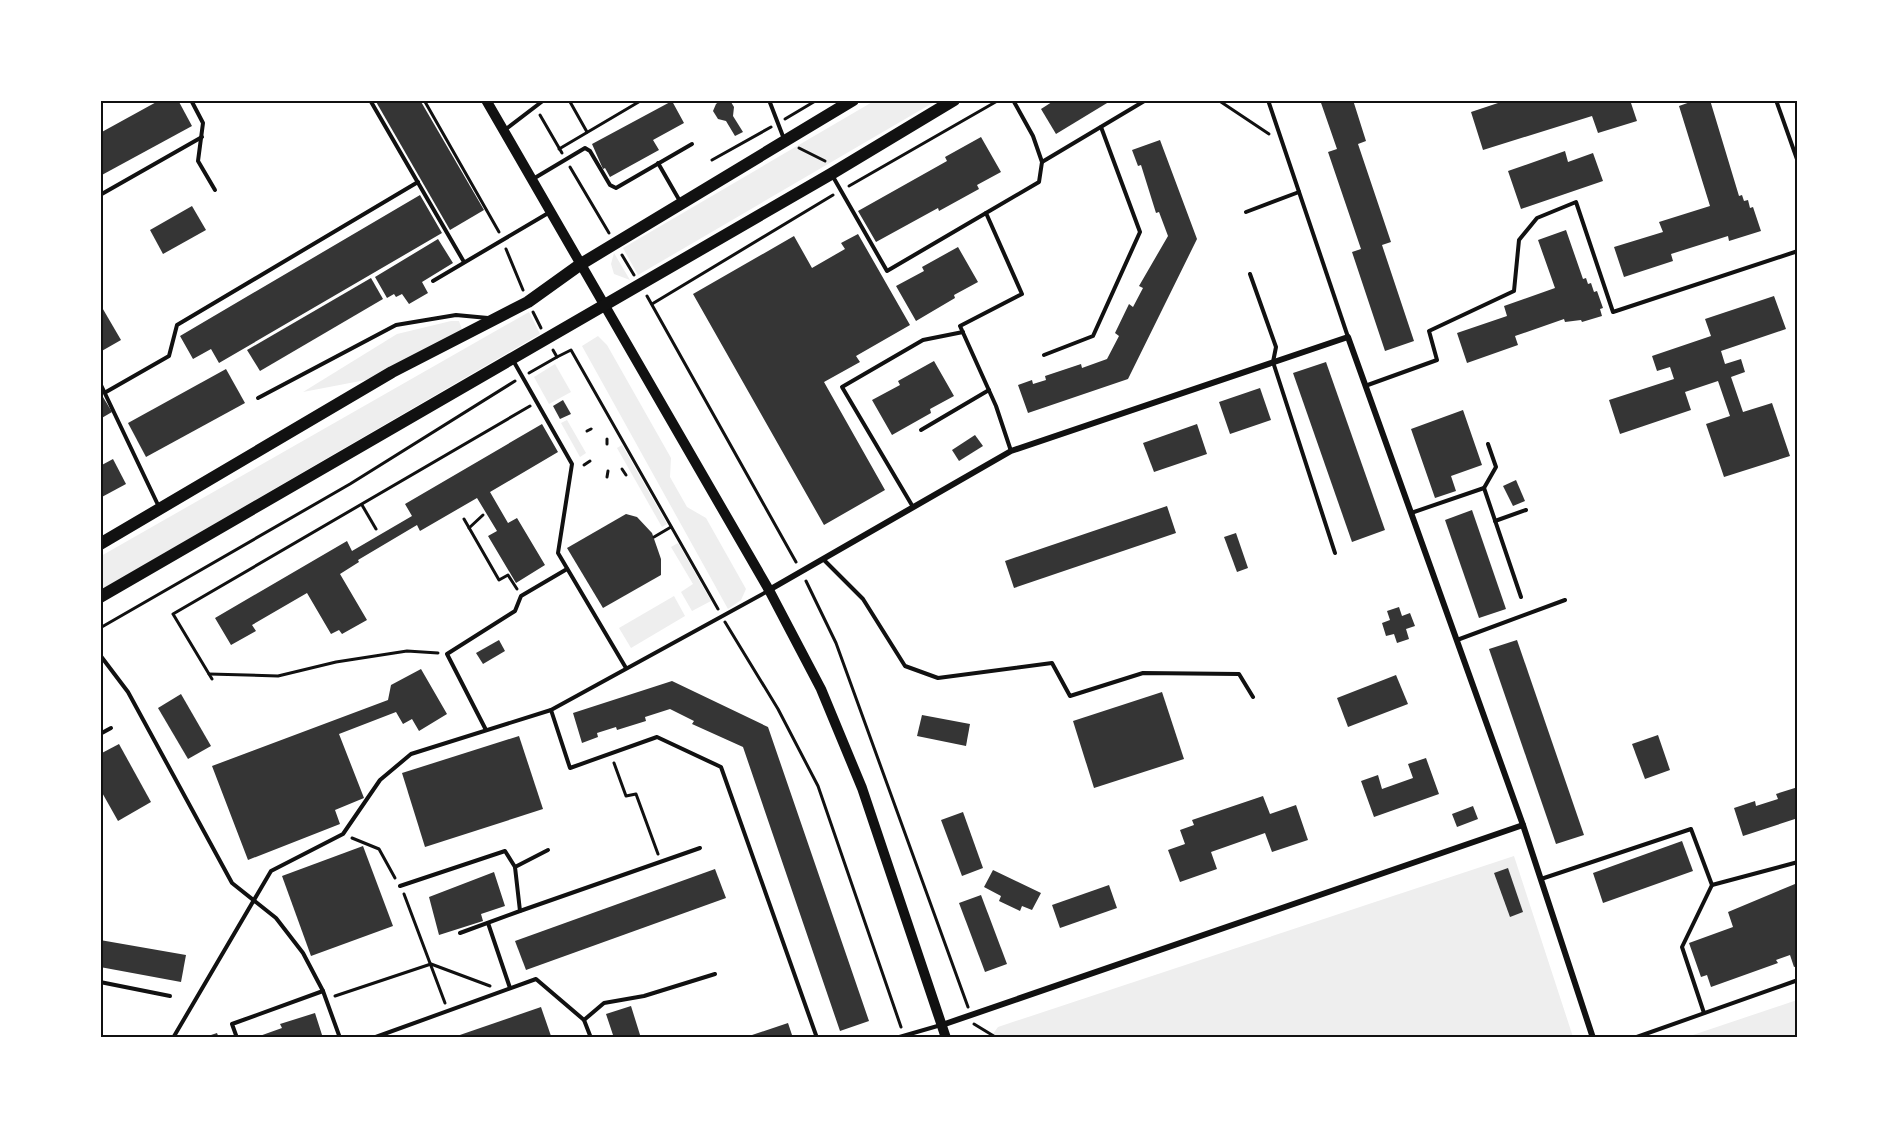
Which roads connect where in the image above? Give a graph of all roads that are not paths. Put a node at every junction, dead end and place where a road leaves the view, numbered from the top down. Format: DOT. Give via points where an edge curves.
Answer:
graph roads {
  1 [pos="191,100"];
  2 [pos="370,100"];
  3 [pos="486,100"];
  4 [pos="544,100"];
  5 [pos="769,100"];
  6 [pos="853,100"];
  7 [pos="954,100"];
  8 [pos="1013,100"];
  9 [pos="1146,100"];
  10 [pos="1268,100"];
  11 [pos="1776,100"];
  12 [pos="1101,127"];
  13 [pos="503,131"];
  14 [pos="202,137"];
  15 [pos="784,141"];
  16 [pos="692,144"];
  17 [pos="1042,162"];
  18 [pos="1797,162"];
  19 [pos="658,164"];
  20 [pos="836,171"];
  21 [pos="532,180"];
  22 [pos="418,182"];
  23 [pos="215,190"];
  24 [pos="1299,192"];
  25 [pos="100,195"];
  26 [pos="681,203"];
  27 [pos="551,212"];
  28 [pos="1246,212"];
  29 [pos="986,213"];
  30 [pos="1797,251"];
  31 [pos="464,262"];
  32 [pos="581,264"];
  33 [pos="1250,274"];
  34 [pos="433,280"];
  35 [pos="605,306"];
  36 [pos="498,319"];
  37 [pos="963,332"];
  38 [pos="1348,337"];
  39 [pos="1044,355"];
  40 [pos="512,358"];
  41 [pos="1273,362"];
  42 [pos="100,383"];
  43 [pos="1365,386"];
  44 [pos="989,390"];
  45 [pos="106,392"];
  46 [pos="258,398"];
  47 [pos="921,430"];
  48 [pos="1488,444"];
  49 [pos="1011,451"];
  50 [pos="1484,488"];
  51 [pos="913,507"];
  52 [pos="160,510"];
  53 [pos="1526,510"];
  54 [pos="1411,513"];
  55 [pos="1495,521"];
  56 [pos="100,544"];
  57 [pos="1335,553"];
  58 [pos="823,559"];
  59 [pos="567,569"];
  60 [pos="769,590"];
  61 [pos="100,597"];
  62 [pos="1521,597"];
  63 [pos="1565,600"];
  64 [pos="1456,640"];
  65 [pos="100,655"];
  66 [pos="626,668"];
  67 [pos="1253,697"];
  68 [pos="551,710"];
  69 [pos="111,728"];
  70 [pos="486,730"];
  71 [pos="100,734"];
  72 [pos="1522,825"];
  73 [pos="700,848"];
  74 [pos="548,850"];
  75 [pos="1797,862"];
  76 [pos="515,867"];
  77 [pos="1541,879"];
  78 [pos="1712,885"];
  79 [pos="400,886"];
  80 [pos="254,900"];
  81 [pos="520,911"];
  82 [pos="488,922"];
  83 [pos="460,933"];
  84 [pos="714,974"];
  85 [pos="1797,980"];
  86 [pos="100,982"];
  87 [pos="510,988"];
  88 [pos="323,991"];
  89 [pos="170,996"];
  90 [pos="1704,1013"];
  91 [pos="584,1020"];
  92 [pos="942,1025"];
  93 [pos="173,1038"];
  94 [pos="237,1038"];
  95 [pos="340,1038"];
  96 [pos="373,1038"];
  97 [pos="591,1038"];
  98 [pos="818,1038"];
  99 [pos="896,1038"];
  100 [pos="946,1038"];
  101 [pos="1593,1038"];
  102 [pos="1634,1038"];
  1 -- 14 [label="lane" via="203,123"];
  2 -- 22 [label="lane"];
  3 -- 13 [label="main road"];
  4 -- 13 [label="lane"];
  5 -- 15 [label="lane"];
  6 -- 15 [label="main road"];
  7 -- 20 [label="main road"];
  8 -- 17 [label="lane"];
  9 -- 12 [label="lane"];
  10 -- 24 [label="lane"];
  11 -- 18 [label="lane"];
  12 -- 17 [label="lane"];
  12 -- 39 [label="lane" via="1140,232 1093,336"];
  13 -- 21 [label="main road"];
  14 -- 23 [label="lane" via="198,161"];
  14 -- 25 [label="lane"];
  15 -- 26 [label="main road"];
  16 -- 19 [label="lane"];
  17 -- 29 [label="lane" via="1039,182"];
  19 -- 21 [label="lane" via="616,188 609,185 585,148"];
  19 -- 26 [label="lane"];
  20 -- 29 [label="lane" via="841,190 887,271"];
  20 -- 35 [label="main road"];
  21 -- 27 [label="main road"];
  22 -- 31 [label="lane"];
  22 -- 45 [label="lane" via="177,325 168,356"];
  24 -- 28 [label="lane"];
  24 -- 38 [label="lane"];
  26 -- 32 [label="main road"];
  27 -- 31 [label="lane"];
  27 -- 32 [label="main road"];
  29 -- 37 [label="lane" via="1022,294 960,326"];
  30 -- 43 [label="lane" via="1613,312 1576,202 1537,218 1519,240 1514,291 1429,331 1437,360"];
  31 -- 34 [label="lane"];
  32 -- 35 [label="main road"];
  32 -- 36 [label="main road"];
  33 -- 41 [label="lane" via="1276,347"];
  35 -- 40 [label="main road"];
  35 -- 60 [label="main road"];
  36 -- 46 [label="lane" via="456,315 396,325"];
  36 -- 52 [label="main road" via="392,372"];
  37 -- 44 [label="lane"];
  37 -- 51 [label="lane" via="924,340 842,387"];
  38 -- 41 [label="street"];
  38 -- 43 [label="street"];
  40 -- 59 [label="lane" via="572,464 558,553"];
  40 -- 61 [label="main road"];
  41 -- 49 [label="street"];
  41 -- 57 [label="lane"];
  42 -- 45 [label="lane"];
  43 -- 54 [label="street"];
  44 -- 47 [label="lane"];
  44 -- 49 [label="lane"];
  45 -- 52 [label="lane"];
  48 -- 50 [label="lane" via="1496,467"];
  49 -- 51 [label="street"];
  50 -- 54 [label="lane"];
  50 -- 55 [label="lane"];
  51 -- 58 [label="street"];
  52 -- 56 [label="main road"];
  53 -- 55 [label="lane"];
  54 -- 64 [label="street"];
  55 -- 62 [label="lane"];
  58 -- 60 [label="street"];
  58 -- 67 [label="lane" via="863,599 905,666 938,678 1052,663 1070,696 1143,673 1239,674"];
  59 -- 66 [label="lane"];
  59 -- 70 [label="lane" via="521,596 515,611 447,654"];
  60 -- 66 [label="lane"];
  60 -- 92 [label="main road" via="821,689 862,788"];
  63 -- 64 [label="lane"];
  64 -- 72 [label="street"];
  65 -- 80 [label="lane" via="128,692 232,883"];
  66 -- 68 [label="lane"];
  68 -- 70 [label="lane"];
  68 -- 98 [label="lane" via="570,768 657,737 721,767"];
  69 -- 71 [label="lane"];
  70 -- 80 [label="lane" via="411,754 380,780 343,834 271,871"];
  72 -- 77 [label="street"];
  72 -- 92 [label="street"];
  73 -- 81 [label="lane"];
  74 -- 76 [label="lane"];
  75 -- 78 [label="lane"];
  76 -- 79 [label="lane" via="505,851"];
  76 -- 81 [label="lane"];
  77 -- 78 [label="lane" via="1691,829"];
  77 -- 101 [label="street"];
  78 -- 90 [label="lane" via="1682,947"];
  80 -- 88 [label="lane" via="290,935"];
  80 -- 93 [label="lane"];
  81 -- 82 [label="lane"];
  82 -- 83 [label="lane"];
  82 -- 87 [label="lane"];
  84 -- 91 [label="lane" via="644,996 604,1003"];
  85 -- 90 [label="lane"];
  86 -- 89 [label="lane"];
  87 -- 91 [label="lane" via="536,979"];
  87 -- 96 [label="lane"];
  88 -- 94 [label="lane" via="232,1024"];
  88 -- 95 [label="lane"];
  90 -- 102 [label="lane"];
  91 -- 97 [label="lane"];
  92 -- 99 [label="lane"];
  92 -- 100 [label="main road"];
}
